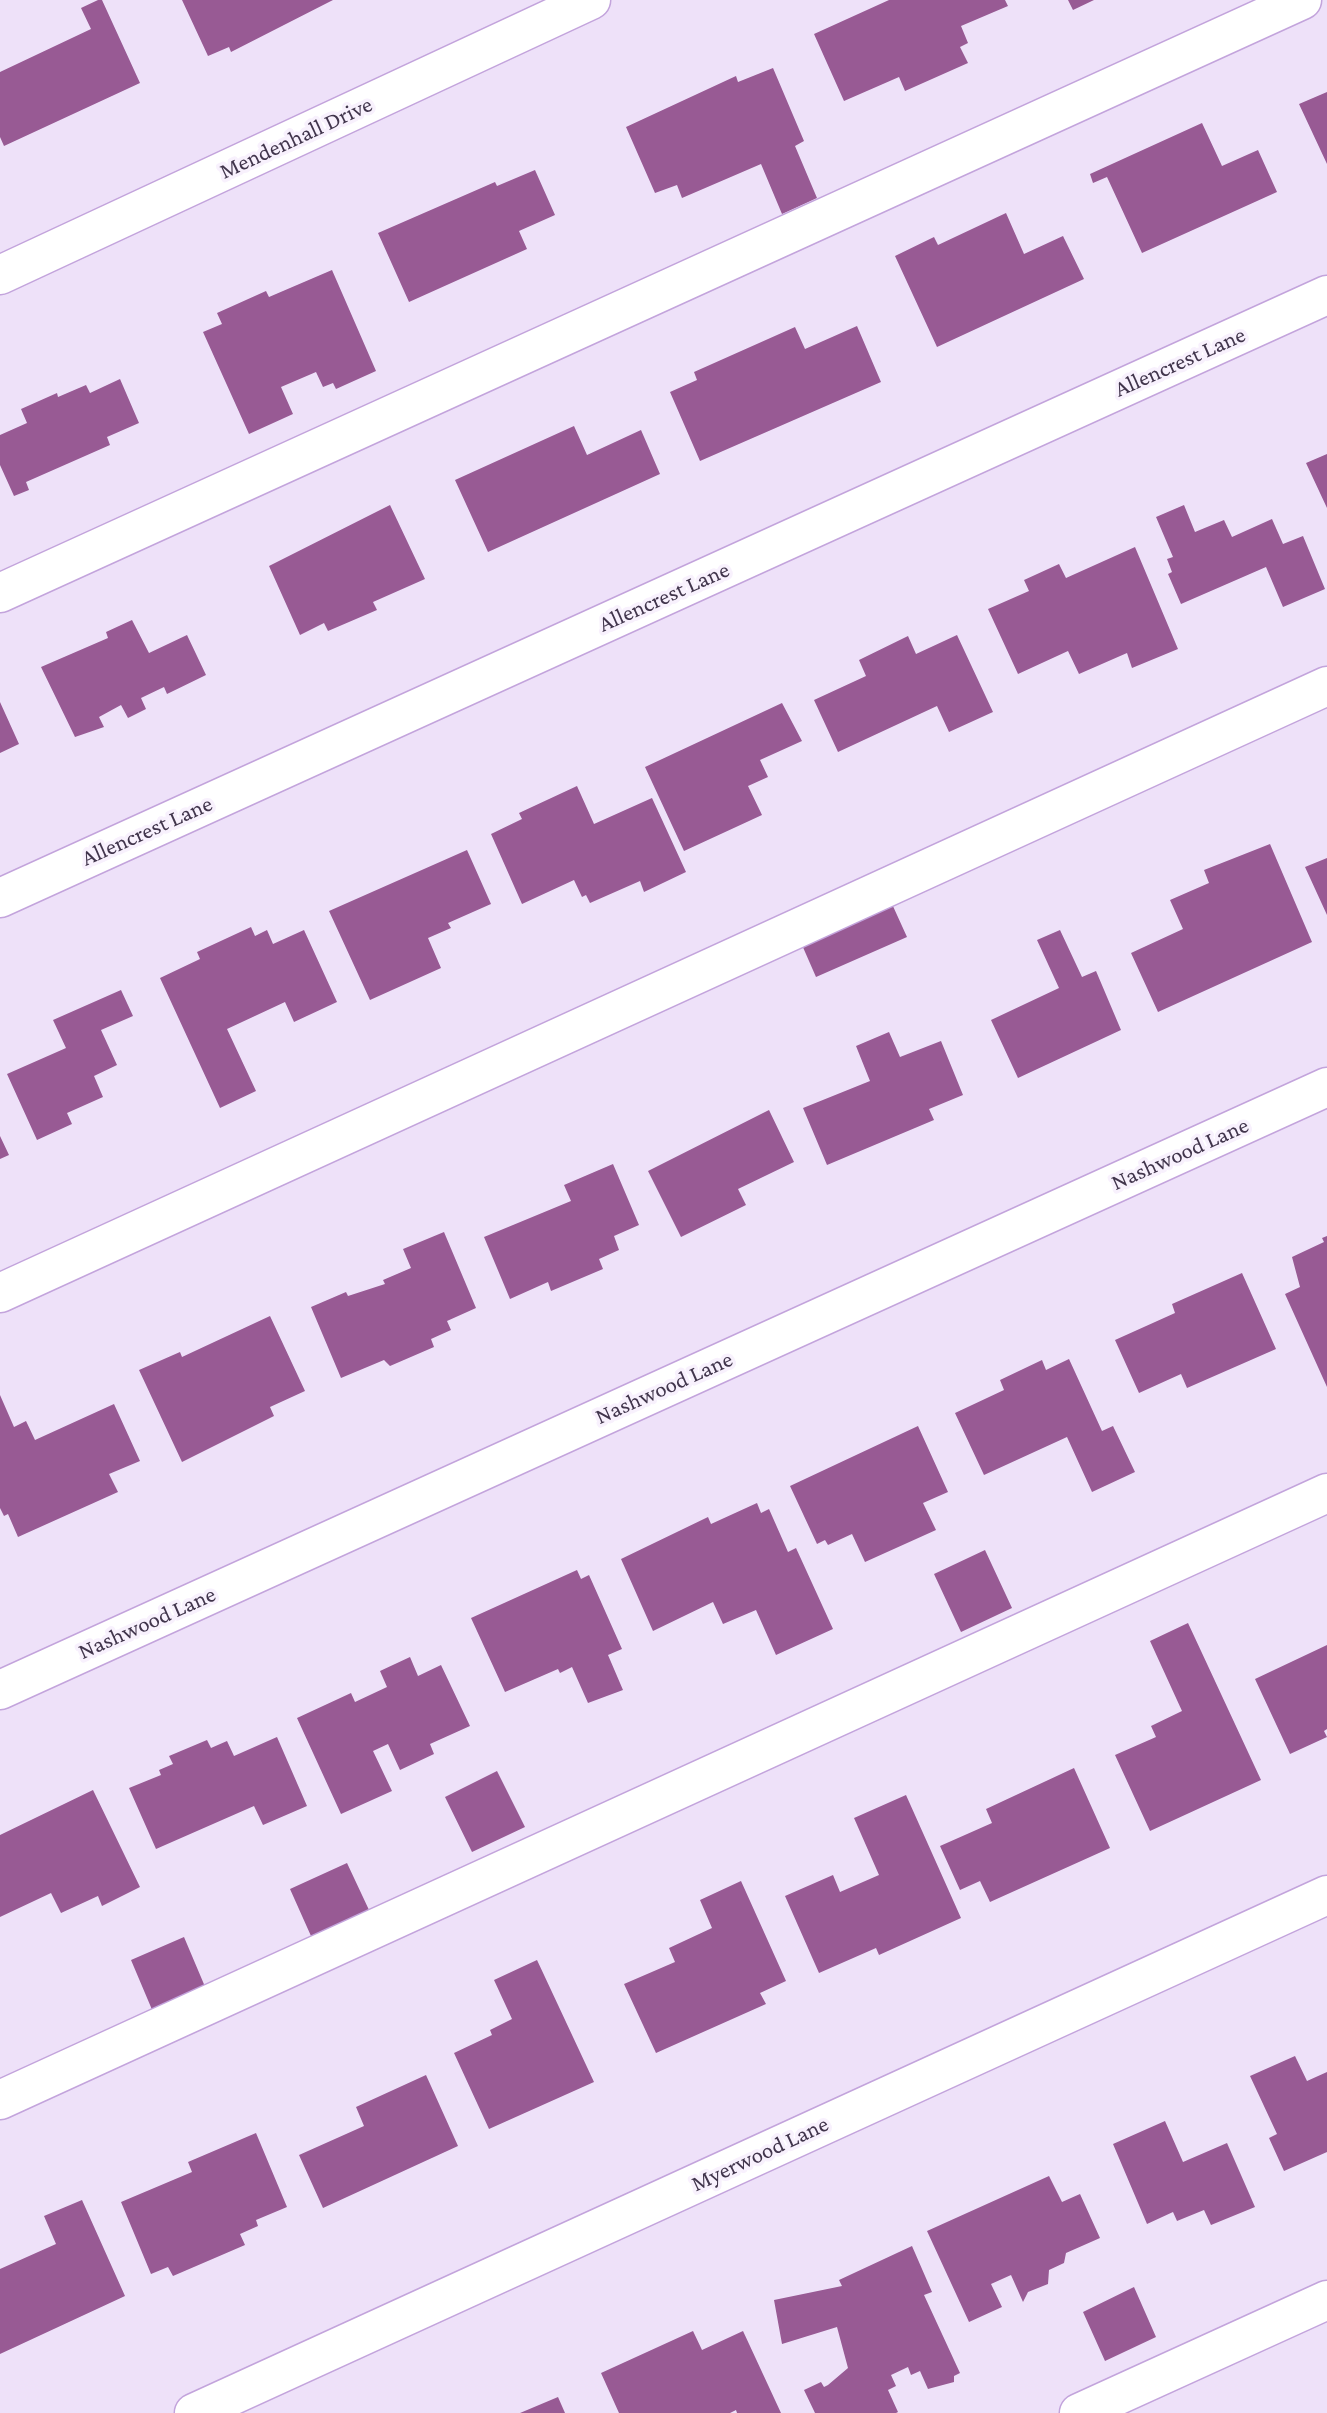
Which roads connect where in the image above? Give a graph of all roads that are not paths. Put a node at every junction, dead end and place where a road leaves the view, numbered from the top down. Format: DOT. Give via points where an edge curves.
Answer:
graph roads {
  1 [pos="591,0"];
  2 [pos="1302,0"];
  3 [pos="0,275"];
  4 [pos="1327,295"];
  5 [pos="0,593"];
  6 [pos="1327,686"];
  7 [pos="0,898"];
  8 [pos="1327,1087"];
  9 [pos="0,1293"];
  10 [pos="1327,1493"];
  11 [pos="0,1689"];
  12 [pos="1327,1895"];
  13 [pos="0,2100"];
  14 [pos="1327,2300"];
  15 [pos="194,2413"];
  16 [pos="1079,2413"];
  1 -- 3 [label="street, Mendenhall Drive"];
  2 -- 5 [label="street"];
  4 -- 7 [label="street, Allencrest Lane"];
  6 -- 9 [label="street"];
  8 -- 11 [label="street, Nashwood Lane"];
  10 -- 13 [label="street"];
  12 -- 15 [label="street, Myerwood Lane"];
  14 -- 16 [label="street"];
}
